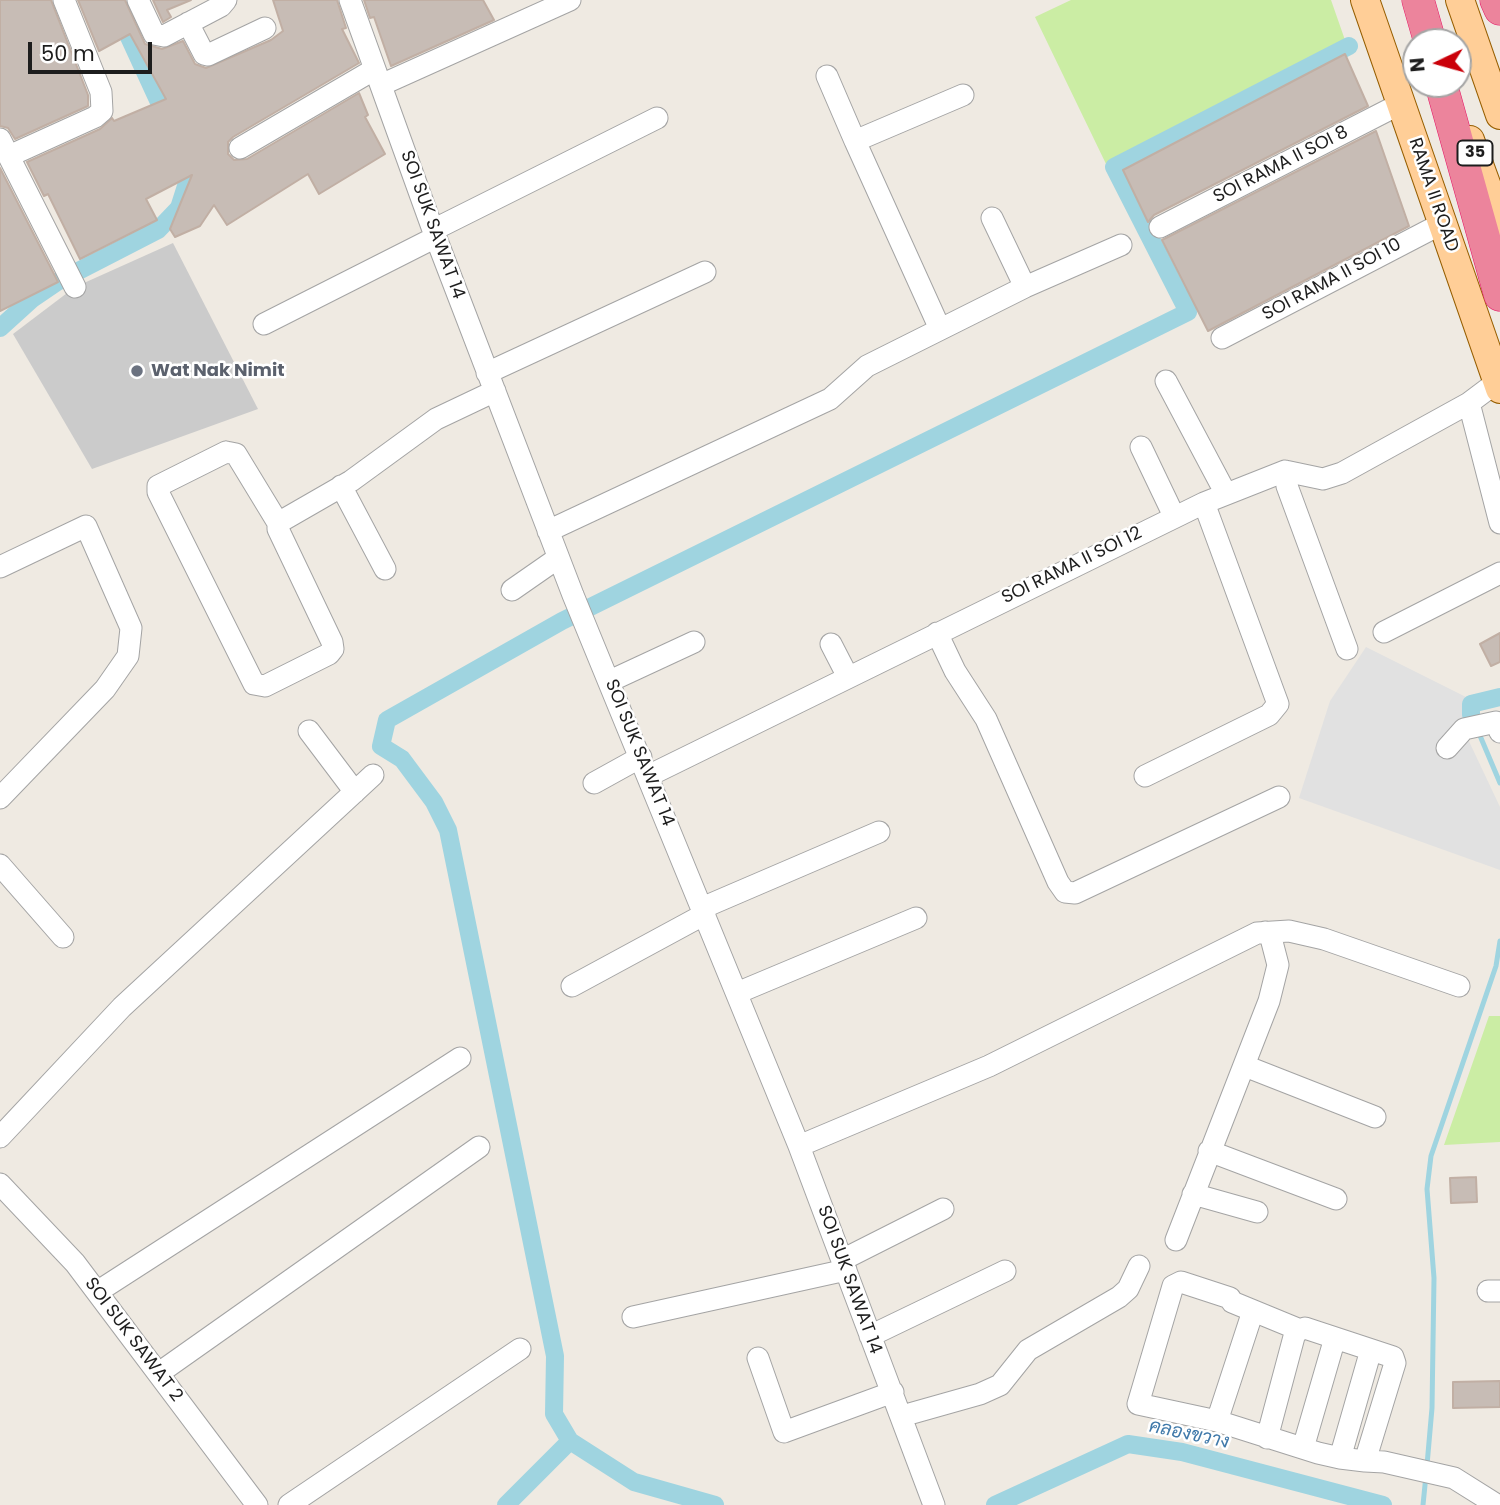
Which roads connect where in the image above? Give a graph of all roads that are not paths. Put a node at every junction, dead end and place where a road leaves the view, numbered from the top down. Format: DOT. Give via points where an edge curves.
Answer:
graph roads {
  1 [pos="64,0"];
  2 [pos="138,0"];
  3 [pos="226,0"];
  4 [pos="350,0"];
  5 [pos="1365,0"];
  6 [pos="1419,0"];
  7 [pos="1460,0"];
  8 [pos="1496,0"];
  9 [pos="559,2"];
  10 [pos="1500,9"];
  11 [pos="188,23"];
  12 [pos="265,28"];
  13 [pos="1428,28"];
  14 [pos="828,76"];
  15 [pos="378,77"];
  16 [pos="963,95"];
  17 [pos="1445,98"];
  18 [pos="1455,98"];
  19 [pos="1402,103"];
  20 [pos="1500,115"];
  21 [pos="657,118"];
  22 [pos="855,141"];
  23 [pos="4,147"];
  24 [pos="240,148"];
  25 [pos="992,218"];
  26 [pos="1500,222"];
  27 [pos="1443,223"];
  28 [pos="1160,227"];
  29 [pos="435,234"];
  30 [pos="1121,245"];
  31 [pos="705,272"];
  32 [pos="72,280"];
  33 [pos="1025,287"];
  34 [pos="1500,295"];
  35 [pos="264,324"];
  36 [pos="940,329"];
  37 [pos="1222,338"];
  38 [pos="1166,380"];
  39 [pos="491,382"];
  40 [pos="1499,385"];
  41 [pos="1469,402"];
  42 [pos="1140,447"];
  43 [pos="1285,471"];
  44 [pos="341,486"];
  45 [pos="1226,494"];
  46 [pos="1204,503"];
  47 [pos="1174,516"];
  48 [pos="278,523"];
  49 [pos="1500,523"];
  50 [pos="548,531"];
  51 [pos="558,558"];
  52 [pos="0,567"];
  53 [pos="385,569"];
  54 [pos="1500,573"];
  55 [pos="512,590"];
  56 [pos="1384,632"];
  57 [pos="937,633"];
  58 [pos="694,642"];
  59 [pos="831,645"];
  60 [pos="1347,649"];
  61 [pos="848,677"];
  62 [pos="610,681"];
  63 [pos="1496,725"];
  64 [pos="309,731"];
  65 [pos="1447,748"];
  66 [pos="645,767"];
  67 [pos="373,775"];
  68 [pos="1145,776"];
  69 [pos="594,783"];
  70 [pos="355,792"];
  71 [pos="1279,797"];
  72 [pos="0,798"];
  73 [pos="879,832"];
  74 [pos="0,865"];
  75 [pos="704,911"];
  76 [pos="916,918"];
  77 [pos="1265,932"];
  78 [pos="63,937"];
  79 [pos="572,986"];
  80 [pos="1459,986"];
  81 [pos="737,993"];
  82 [pos="460,1058"];
  83 [pos="1245,1066"];
  84 [pos="1375,1117"];
  85 [pos="0,1137"];
  86 [pos="799,1146"];
  87 [pos="479,1147"];
  88 [pos="1209,1150"];
  89 [pos="0,1184"];
  90 [pos="1193,1194"];
  91 [pos="1336,1199"];
  92 [pos="943,1209"];
  93 [pos="1257,1212"];
  94 [pos="1177,1240"];
  95 [pos="844,1265"];
  96 [pos="1139,1266"];
  97 [pos="1004,1271"];
  98 [pos="97,1292"];
  99 [pos="1253,1311"];
  100 [pos="633,1317"];
  101 [pos="1300,1330"];
  102 [pos="870,1336"];
  103 [pos="1335,1338"];
  104 [pos="520,1349"];
  105 [pos="1371,1350"];
  106 [pos="758,1358"];
  107 [pos="159,1373"];
  108 [pos="893,1392"];
  109 [pos="902,1416"];
  110 [pos="1217,1421"];
  111 [pos="1266,1438"];
  112 [pos="1303,1448"];
  113 [pos="1340,1458"];
  114 [pos="1375,1462"];
  115 [pos="257,1505"];
  116 [pos="289,1505"];
  117 [pos="934,1505"];
  118 [pos="1497,1505"];
  1 -- 23 [label="street" via="101,92 102,111 96,117"];
  2 -- 11 [label="street" via="154,34 164,36"];
  3 -- 11 [label="street"];
  4 -- 15 [label="street, SOI SUK SAWAT 14"];
  5 -- 19 [label="main road, RAMA II ROAD"];
  6 -- 13 [label="highway"];
  7 -- 20 [label="main road"];
  8 -- 10 [label="highway"];
  9 -- 15 [label="street"];
  11 -- 12 [label="street" via="208,55"];
  14 -- 22 [label="street"];
  15 -- 24 [label="street"];
  15 -- 29 [label="street, SOI SUK SAWAT 14"];
  16 -- 22 [label="street"];
  17 -- 34 [label="highway"];
  18 -- 26 [label="main road, 35"];
  19 -- 27 [label="main road, RAMA II ROAD"];
  19 -- 28 [label="street, SOI RAMA II SOI 8"];
  21 -- 29 [label="street"];
  22 -- 36 [label="street"];
  23 -- 32 [label="street"];
  25 -- 33 [label="street"];
  27 -- 37 [label="street, SOI RAMA II SOI 10"];
  27 -- 40 [label="main road, RAMA II ROAD"];
  29 -- 35 [label="street"];
  29 -- 39 [label="street, SOI SUK SAWAT 14"];
  30 -- 33 [label="street"];
  31 -- 39 [label="street"];
  33 -- 36 [label="street"];
  36 -- 50 [label="street" via="867,366 830,399"];
  38 -- 45 [label="street"];
  39 -- 44 [label="street"];
  39 -- 50 [label="street, SOI SUK SAWAT 14"];
  40 -- 41 [label="street"];
  41 -- 43 [label="street" via="1342,473 1324,479"];
  41 -- 49 [label="street"];
  42 -- 47 [label="street"];
  43 -- 45 [label="street, SOI RAMA II SOI 12"];
  43 -- 60 [label="street"];
  44 -- 48 [label="street"];
  44 -- 53 [label="street"];
  45 -- 46 [label="street, SOI RAMA II SOI 12"];
  46 -- 47 [label="street, SOI RAMA II SOI 12"];
  46 -- 68 [label="street" via="1278,704 1269,715"];
  47 -- 57 [label="street, SOI RAMA II SOI 12"];
  48 -- 48 [label="street" via="333,649 265,686 254,684 158,486 226,452 236,454"];
  50 -- 51 [label="street, SOI SUK SAWAT 14"];
  51 -- 55 [label="street"];
  51 -- 62 [label="street, SOI SUK SAWAT 14"];
  52 -- 72 [label="street" via="86,526 131,628 128,656 105,689"];
  54 -- 56 [label="street"];
  57 -- 61 [label="street, SOI RAMA II SOI 12"];
  57 -- 71 [label="street" via="986,719 1065,892 1075,893"];
  58 -- 62 [label="street"];
  59 -- 61 [label="street"];
  61 -- 66 [label="street, SOI RAMA II SOI 12"];
  62 -- 66 [label="street, SOI SUK SAWAT 14"];
  63 -- 65 [label="street" via="1464,729"];
  64 -- 70 [label="street"];
  66 -- 69 [label="street, SOI RAMA II SOI 12"];
  66 -- 75 [label="street, SOI SUK SAWAT 14"];
  67 -- 70 [label="street"];
  70 -- 85 [label="street" via="122,1007"];
  73 -- 75 [label="street"];
  74 -- 78 [label="street"];
  75 -- 79 [label="street"];
  75 -- 81 [label="street, SOI SUK SAWAT 14"];
  76 -- 81 [label="street"];
  77 -- 80 [label="street" via="1289,931 1324,939"];
  77 -- 83 [label="street" via="1278,965"];
  77 -- 86 [label="street" via="989,1066"];
  81 -- 86 [label="street, SOI SUK SAWAT 14"];
  82 -- 98 [label="street"];
  83 -- 84 [label="street"];
  83 -- 88 [label="street"];
  86 -- 95 [label="street, SOI SUK SAWAT 14"];
  87 -- 107 [label="street"];
  88 -- 90 [label="street"];
  88 -- 91 [label="street"];
  89 -- 98 [label="street, SOI SUK SAWAT 2"];
  90 -- 93 [label="street"];
  90 -- 94 [label="street"];
  92 -- 95 [label="street"];
  95 -- 100 [label="street"];
  95 -- 102 [label="street, SOI SUK SAWAT 14"];
  96 -- 109 [label="street" via="1119,1297 1028,1350 1000,1385"];
  97 -- 102 [label="street"];
  98 -- 107 [label="street, SOI SUK SAWAT 2"];
  99 -- 101 [label="street"];
  99 -- 110 [label="street"];
  99 -- 110 [label="street" via="1181,1282 1173,1286 1169,1298 1138,1404"];
  101 -- 103 [label="street"];
  101 -- 111 [label="street" via="1295,1333"];
  102 -- 108 [label="street, SOI SUK SAWAT 14"];
  103 -- 105 [label="street"];
  103 -- 112 [label="street"];
  104 -- 116 [label="street"];
  105 -- 113 [label="street"];
  105 -- 114 [label="street" via="1393,1357 1395,1363"];
  106 -- 108 [label="street" via="784,1432"];
  107 -- 115 [label="street, SOI SUK SAWAT 2"];
  108 -- 109 [label="street, SOI SUK SAWAT 14"];
  109 -- 117 [label="street, SOI SUK SAWAT 14"];
  110 -- 111 [label="street"];
  111 -- 112 [label="street"];
  112 -- 113 [label="street"];
  113 -- 114 [label="street"];
  114 -- 118 [label="street" via="1454,1478"];
}
